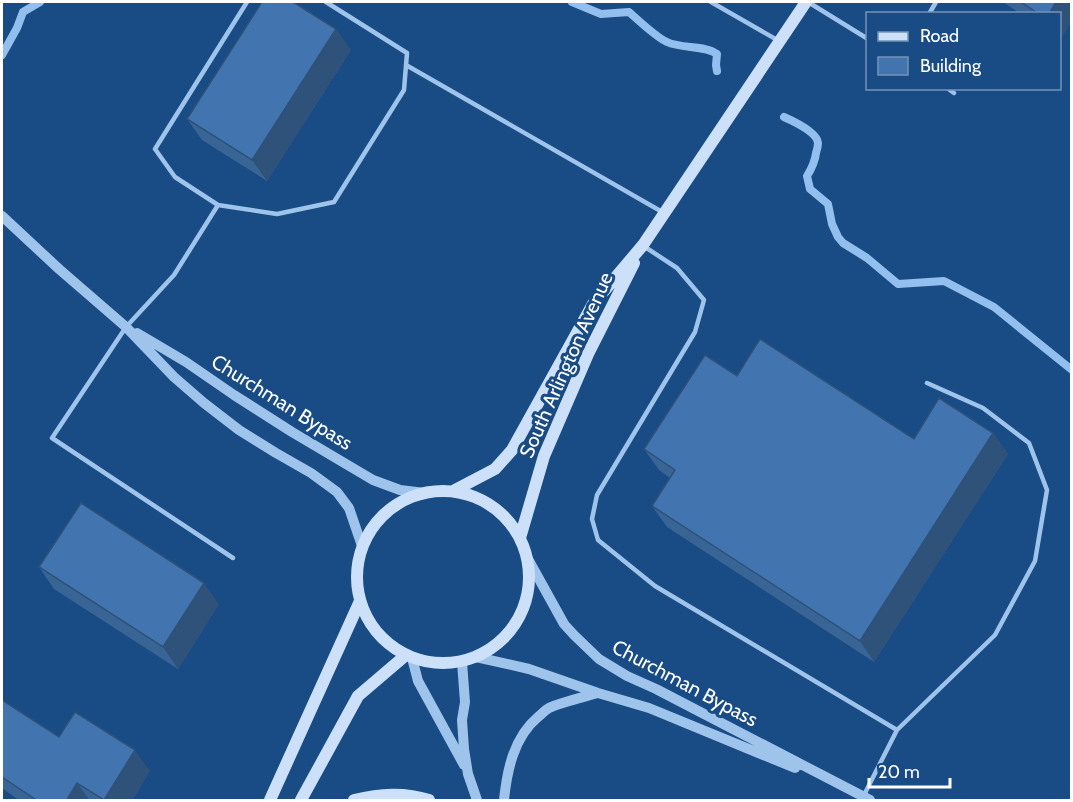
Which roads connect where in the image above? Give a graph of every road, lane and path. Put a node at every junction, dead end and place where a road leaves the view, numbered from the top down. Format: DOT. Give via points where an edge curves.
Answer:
graph roads {
  1 [pos="248,2"];
  2 [pos="326,2"];
  3 [pos="711,2"];
  4 [pos="807,2"];
  5 [pos="866,38"];
  6 [pos="779,41"];
  7 [pos="406,65"];
  8 [pos="950,90"];
  9 [pos="954,93"];
  10 [pos="218,205"];
  11 [pos="664,213"];
  12 [pos="2,216"];
  13 [pos="643,245"];
  14 [pos="126,327"];
  15 [pos="927,383"];
  16 [pos="453,491"];
  17 [pos="425,493"];
  18 [pos="520,538"];
  19 [pos="363,546"];
  20 [pos="233,558"];
  21 [pos="528,559"];
  22 [pos="360,602"];
  23 [pos="409,656"];
  24 [pos="476,657"];
  25 [pos="462,662"];
  26 [pos="598,693"];
  27 [pos="897,730"];
  28 [pos="468,774"];
  29 [pos="867,799"];
  30 [pos="270,801"];
  31 [pos="302,801"];
  32 [pos="354,801"];
  33 [pos="429,801"];
  34 [pos="477,801"];
  35 [pos="504,801"];
  1 -- 10 [label="lane" via="155,148 175,177"];
  2 -- 7 [label="lane" via="407,53"];
  3 -- 6 [label="lane"];
  4 -- 5 [label="lane"];
  4 -- 6 [label="main road, South Arlington Avenue"];
  6 -- 11 [label="main road, South Arlington Avenue"];
  7 -- 10 [label="lane" via="404,90 334,202 277,214"];
  7 -- 11 [label="lane"];
  8 -- 9 [label="lane"];
  10 -- 14 [label="lane" via="174,275"];
  11 -- 13 [label="main road, South Arlington Avenue"];
  12 -- 14 [label="street, Churchman Bypass"];
  13 -- 16 [label="main road, South Arlington Avenue" via="593,304 512,450 495,469"];
  13 -- 18 [label="main road, South Arlington Avenue" via="588,354 544,456"];
  13 -- 27 [label="lane" via="677,268 704,300 695,332 597,495 592,519 598,540 655,586"];
  14 -- 17 [label="street, Churchman Bypass" via="373,480 400,490"];
  14 -- 19 [label="street, Churchman Bypass" via="204,403 337,492 349,508"];
  14 -- 20 [label="lane" via="52,438"];
  15 -- 27 [label="lane" via="983,408 1029,443 1047,490 1035,561 995,635"];
  16 -- 17 [label="main road"];
  16 -- 18 [label="main road" via="492,506 509,520"];
  17 -- 19 [label="main road" via="404,500 387,512 372,527"];
  18 -- 21 [label="main road"];
  19 -- 22 [label="main road" via="357,574"];
  21 -- 24 [label="main road" via="530,583 514,628 497,645"];
  21 -- 29 [label="street, Churchman Bypass" via="564,624 599,659"];
  22 -- 23 [label="main road" via="378,633"];
  22 -- 30 [label="main road"];
  23 -- 25 [label="main road" via="429,662"];
  23 -- 28 [label="street" via="418,681"];
  23 -- 31 [label="main road" via="358,696"];
  24 -- 25 [label="main road"];
  24 -- 26 [label="street, Churchman Bypass" via="529,669"];
  25 -- 28 [label="street" via="462,720"];
  26 -- 29 [label="street, Churchman Bypass" via="649,708"];
  26 -- 35 [label="street" via="548,708 530,724 512,760"];
  27 -- 29 [label="lane"];
  28 -- 34 [label="street"];
  32 -- 33 [label="main road" via="402,794"];
}
